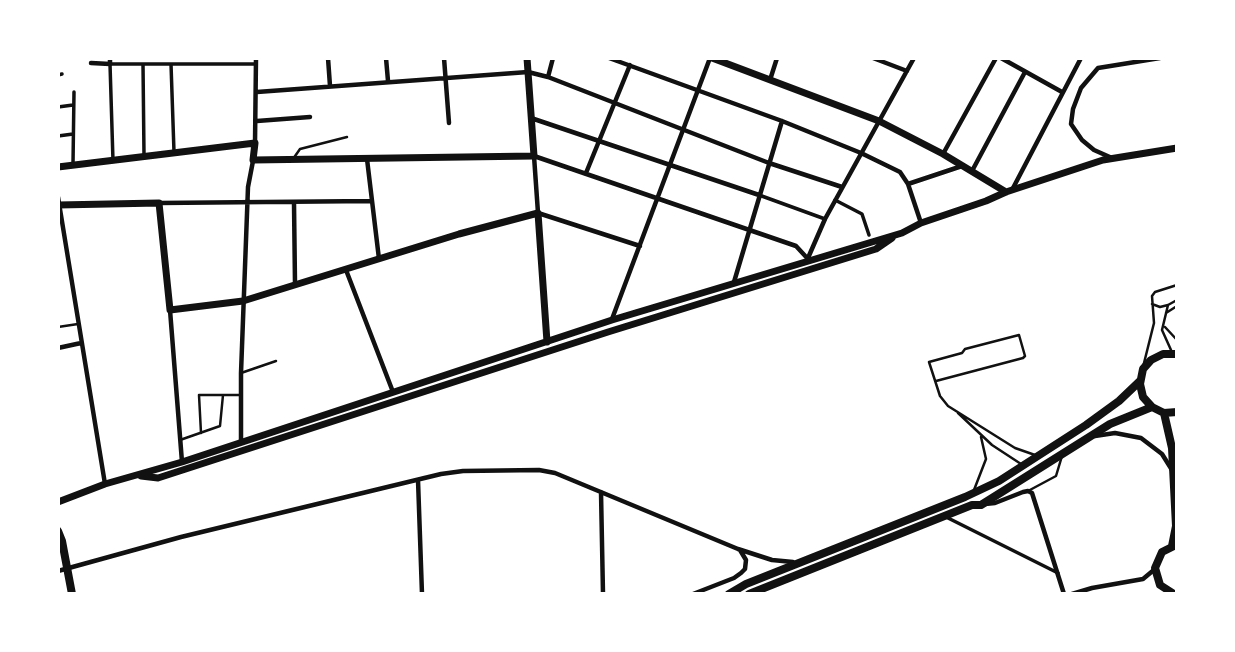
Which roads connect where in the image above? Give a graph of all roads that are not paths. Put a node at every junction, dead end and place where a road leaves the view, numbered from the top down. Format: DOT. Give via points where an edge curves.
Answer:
graph roads {
  1 [pos="202,58"];
  2 [pos="328,58"];
  3 [pos="386,58"];
  4 [pos="444,58"];
  5 [pos="527,58"];
  6 [pos="553,58"];
  7 [pos="610,58"];
  8 [pos="711,58"];
  9 [pos="777,58"];
  10 [pos="873,58"];
  11 [pos="914,58"];
  12 [pos="998,58"];
  13 [pos="1081,58"];
  14 [pos="1160,58"];
  15 [pos="110,61"];
  16 [pos="229,61"];
  17 [pos="256,61"];
  18 [pos="91,63"];
  19 [pos="143,64"];
  20 [pos="172,64"];
  21 [pos="202,64"];
  22 [pos="629,65"];
  23 [pos="907,71"];
  24 [pos="528,72"];
  25 [pos="1025,72"];
  26 [pos="548,77"];
  27 [pos="445,78"];
  28 [pos="770,80"];
  29 [pos="388,81"];
  30 [pos="330,86"];
  31 [pos="696,91"];
  32 [pos="74,92"];
  33 [pos="257,92"];
  34 [pos="1062,92"];
  35 [pos="615,102"];
  36 [pos="74,105"];
  37 [pos="58,107"];
  38 [pos="310,117"];
  39 [pos="530,118"];
  40 [pos="257,121"];
  41 [pos="782,121"];
  42 [pos="879,121"];
  43 [pos="449,123"];
  44 [pos="683,130"];
  45 [pos="73,134"];
  46 [pos="58,136"];
  47 [pos="347,136"];
  48 [pos="599,141"];
  49 [pos="255,143"];
  50 [pos="1177,148"];
  51 [pos="174,152"];
  52 [pos="861,153"];
  53 [pos="943,154"];
  54 [pos="144,155"];
  55 [pos="534,156"];
  56 [pos="367,158"];
  57 [pos="1112,158"];
  58 [pos="293,159"];
  59 [pos="253,160"];
  60 [pos="113,161"];
  61 [pos="769,163"];
  62 [pos="73,164"];
  63 [pos="670,165"];
  64 [pos="963,166"];
  65 [pos="58,167"];
  66 [pos="972,171"];
  67 [pos="586,173"];
  68 [pos="908,184"];
  69 [pos="842,187"];
  70 [pos="1009,191"];
  71 [pos="759,195"];
  72 [pos="58,197"];
  73 [pos="659,198"];
  74 [pos="835,200"];
  75 [pos="372,201"];
  76 [pos="247,202"];
  77 [pos="159,203"];
  78 [pos="294,203"];
  79 [pos="58,205"];
  80 [pos="538,213"];
  81 [pos="825,219"];
  82 [pos="921,223"];
  83 [pos="748,229"];
  84 [pos="902,233"];
  85 [pos="869,235"];
  86 [pos="640,246"];
  87 [pos="379,259"];
  88 [pos="808,259"];
  89 [pos="346,269"];
  90 [pos="734,283"];
  91 [pos="295,284"];
  92 [pos="1177,285"];
  93 [pos="754,287"];
  94 [pos="1177,300"];
  95 [pos="243,301"];
  96 [pos="1152,304"];
  97 [pos="1168,305"];
  98 [pos="690,306"];
  99 [pos="1177,306"];
  100 [pos="170,310"];
  101 [pos="1166,313"];
  102 [pos="624,316"];
  103 [pos="612,320"];
  104 [pos="78,324"];
  105 [pos="1164,326"];
  106 [pos="58,327"];
  107 [pos="1177,340"];
  108 [pos="547,342"];
  109 [pos="81,343"];
  110 [pos="58,348"];
  111 [pos="1175,353"];
  112 [pos="276,361"];
  113 [pos="495,368"];
  114 [pos="1143,369"];
  115 [pos="241,373"];
  116 [pos="936,381"];
  117 [pos="1140,381"];
  118 [pos="393,393"];
  119 [pos="223,394"];
  120 [pos="242,395"];
  121 [pos="1152,407"];
  122 [pos="1164,412"];
  123 [pos="1177,412"];
  124 [pos="958,413"];
  125 [pos="201,433"];
  126 [pos="980,434"];
  127 [pos="1090,436"];
  128 [pos="180,440"];
  129 [pos="241,442"];
  130 [pos="1042,455"];
  131 [pos="1062,455"];
  132 [pos="182,462"];
  133 [pos="1024,467"];
  134 [pos="1035,472"];
  135 [pos="1173,473"];
  136 [pos="137,475"];
  137 [pos="418,480"];
  138 [pos="105,484"];
  139 [pos="1028,491"];
  140 [pos="600,492"];
  141 [pos="972,494"];
  142 [pos="58,502"];
  143 [pos="981,505"];
  144 [pos="944,517"];
  145 [pos="58,531"];
  146 [pos="1175,545"];
  147 [pos="738,549"];
  148 [pos="801,562"];
  149 [pos="1155,568"];
  150 [pos="62,570"];
  151 [pos="1058,573"];
  152 [pos="734,579"];
  153 [pos="746,584"];
  154 [pos="72,594"];
  155 [pos="422,594"];
  156 [pos="603,594"];
  157 [pos="693,594"];
  158 [pos="729,594"];
  159 [pos="749,594"];
  160 [pos="1064,594"];
  161 [pos="1072,594"];
  162 [pos="1170,594"];
  1 -- 21 [label="street"];
  2 -- 30 [label="street"];
  3 -- 29 [label="street"];
  4 -- 27 [label="street"];
  5 -- 24 [label="main road"];
  6 -- 26 [label="street"];
  7 -- 22 [label="street"];
  8 -- 28 [label="main road"];
  8 -- 31 [label="street"];
  9 -- 28 [label="street"];
  10 -- 23 [label="street"];
  11 -- 23 [label="street"];
  12 -- 25 [label="street"];
  12 -- 53 [label="street"];
  13 -- 34 [label="street"];
  14 -- 57 [label="street" via="1098,68 1081,88 1071,124 1094,150"];
  15 -- 18 [label="street"];
  15 -- 19 [label="street"];
  15 -- 60 [label="street"];
  16 -- 17 [label="street"];
  16 -- 21 [label="street"];
  17 -- 33 [label="street"];
  19 -- 20 [label="street"];
  19 -- 54 [label="street"];
  20 -- 21 [label="street"];
  20 -- 51 [label="street"];
  22 -- 31 [label="street"];
  22 -- 35 [label="street"];
  23 -- 42 [label="street"];
  24 -- 26 [label="street"];
  24 -- 27 [label="street"];
  24 -- 39 [label="main road"];
  25 -- 34 [label="street"];
  25 -- 66 [label="street"];
  26 -- 35 [label="street"];
  27 -- 29 [label="street"];
  27 -- 43 [label="street"];
  28 -- 42 [label="main road"];
  29 -- 30 [label="street"];
  30 -- 33 [label="street"];
  31 -- 41 [label="street"];
  31 -- 44 [label="street"];
  32 -- 36 [label="street"];
  33 -- 40 [label="street"];
  34 -- 70 [label="street"];
  35 -- 44 [label="street"];
  35 -- 48 [label="street"];
  36 -- 37 [label="street"];
  36 -- 45 [label="street"];
  38 -- 40 [label="street"];
  39 -- 48 [label="street"];
  39 -- 55 [label="main road"];
  40 -- 49 [label="street"];
  41 -- 52 [label="street"];
  41 -- 61 [label="street"];
  42 -- 52 [label="street"];
  42 -- 53 [label="main road"];
  44 -- 61 [label="street"];
  44 -- 63 [label="street"];
  45 -- 46 [label="street"];
  45 -- 62 [label="street"];
  47 -- 58 [label="lane" via="300,149"];
  48 -- 63 [label="street"];
  48 -- 67 [label="street"];
  49 -- 51 [label="main road"];
  49 -- 59 [label="main road"];
  50 -- 57 [label="main road"];
  51 -- 54 [label="main road"];
  52 -- 68 [label="street" via="900,172"];
  52 -- 69 [label="street"];
  53 -- 64 [label="main road"];
  54 -- 60 [label="main road"];
  55 -- 56 [label="main road"];
  55 -- 67 [label="street"];
  55 -- 80 [label="street"];
  56 -- 58 [label="main road"];
  56 -- 75 [label="street"];
  57 -- 70 [label="main road"];
  58 -- 59 [label="main road"];
  59 -- 76 [label="street"];
  60 -- 62 [label="main road"];
  61 -- 69 [label="street"];
  61 -- 71 [label="street"];
  62 -- 65 [label="main road"];
  63 -- 71 [label="street"];
  63 -- 73 [label="street"];
  64 -- 66 [label="main road"];
  64 -- 68 [label="street"];
  66 -- 70 [label="main road"];
  67 -- 73 [label="street"];
  68 -- 82 [label="street"];
  69 -- 74 [label="street"];
  70 -- 82 [label="main road"];
  71 -- 81 [label="street"];
  71 -- 83 [label="street"];
  72 -- 79 [label="street"];
  73 -- 83 [label="street"];
  73 -- 86 [label="street"];
  74 -- 81 [label="street"];
  74 -- 85 [label="street" via="862,214"];
  75 -- 78 [label="street"];
  75 -- 87 [label="street"];
  76 -- 77 [label="street"];
  76 -- 78 [label="street"];
  76 -- 95 [label="street"];
  77 -- 79 [label="main road"];
  77 -- 100 [label="main road"];
  78 -- 91 [label="street"];
  79 -- 104 [label="street"];
  80 -- 86 [label="street"];
  80 -- 87 [label="main road"];
  80 -- 108 [label="main road"];
  81 -- 88 [label="street"];
  82 -- 84 [label="main road"];
  83 -- 88 [label="street" via="796,246"];
  83 -- 90 [label="street"];
  84 -- 88 [label="main road"];
  84 -- 93 [label="main road" via="876,249"];
  86 -- 103 [label="street"];
  87 -- 89 [label="main road"];
  88 -- 90 [label="main road"];
  88 -- 93 [label="main road"];
  89 -- 91 [label="main road"];
  89 -- 118 [label="street"];
  90 -- 102 [label="main road"];
  91 -- 95 [label="main road"];
  92 -- 96 [label="lane" via="1154,292"];
  93 -- 98 [label="main road"];
  94 -- 97 [label="lane"];
  95 -- 100 [label="main road"];
  95 -- 115 [label="street"];
  96 -- 97 [label="lane"];
  96 -- 114 [label="lane" via="1154,323"];
  97 -- 101 [label="lane"];
  98 -- 102 [label="main road"];
  98 -- 113 [label="main road"];
  99 -- 101 [label="lane"];
  100 -- 128 [label="street"];
  101 -- 105 [label="lane"];
  102 -- 103 [label="main road"];
  103 -- 108 [label="main road"];
  104 -- 106 [label="lane"];
  104 -- 109 [label="street"];
  105 -- 107 [label="lane"];
  105 -- 111 [label="lane" via="1163,337"];
  108 -- 113 [label="main road"];
  108 -- 118 [label="main road"];
  109 -- 110 [label="street"];
  109 -- 138 [label="street"];
  111 -- 114 [label="main road" via="1156,356"];
  112 -- 115 [label="lane"];
  113 -- 136 [label="main road" via="158,478"];
  114 -- 117 [label="main road"];
  115 -- 120 [label="street"];
  116 -- 116 [label="lane" via="1025,357 1019,335 930,361"];
  116 -- 124 [label="lane" via="942,400"];
  117 -- 121 [label="main road" via="1143,397"];
  117 -- 130 [label="main road"];
  118 -- 129 [label="main road"];
  119 -- 120 [label="lane"];
  119 -- 125 [label="lane" via="220,426"];
  119 -- 125 [label="lane" via="200,394"];
  120 -- 129 [label="street"];
  121 -- 122 [label="main road"];
  121 -- 127 [label="main road"];
  122 -- 123 [label="main road"];
  122 -- 135 [label="main road"];
  124 -- 126 [label="lane"];
  124 -- 130 [label="lane" via="1027,454"];
  125 -- 128 [label="lane"];
  126 -- 133 [label="lane"];
  126 -- 141 [label="lane" via="985,459"];
  127 -- 131 [label="main road"];
  127 -- 135 [label="street" via="1115,433 1141,438 1161,454"];
  128 -- 132 [label="street"];
  129 -- 132 [label="main road"];
  130 -- 133 [label="main road"];
  131 -- 134 [label="main road"];
  131 -- 139 [label="lane" via="1058,474"];
  132 -- 136 [label="main road"];
  133 -- 134 [label="lane"];
  133 -- 141 [label="main road"];
  134 -- 143 [label="main road"];
  135 -- 146 [label="main road"];
  136 -- 138 [label="main road"];
  137 -- 140 [label="street" via="463,471 539,470"];
  137 -- 150 [label="street"];
  137 -- 155 [label="street"];
  138 -- 142 [label="main road"];
  139 -- 143 [label="street"];
  139 -- 151 [label="street" via="1035,499"];
  140 -- 147 [label="street"];
  140 -- 156 [label="street"];
  141 -- 148 [label="main road"];
  143 -- 144 [label="main road"];
  144 -- 151 [label="street"];
  144 -- 159 [label="main road"];
  145 -- 150 [label="main road"];
  146 -- 149 [label="main road" via="1162,552"];
  147 -- 148 [label="street" via="772,560"];
  147 -- 152 [label="street" via="746,566"];
  148 -- 153 [label="main road"];
  149 -- 161 [label="street" via="1143,579"];
  149 -- 162 [label="main road" via="1160,585"];
  150 -- 154 [label="main road"];
  151 -- 160 [label="street"];
  152 -- 153 [label="street"];
  152 -- 157 [label="street"];
  153 -- 158 [label="main road"];
}
